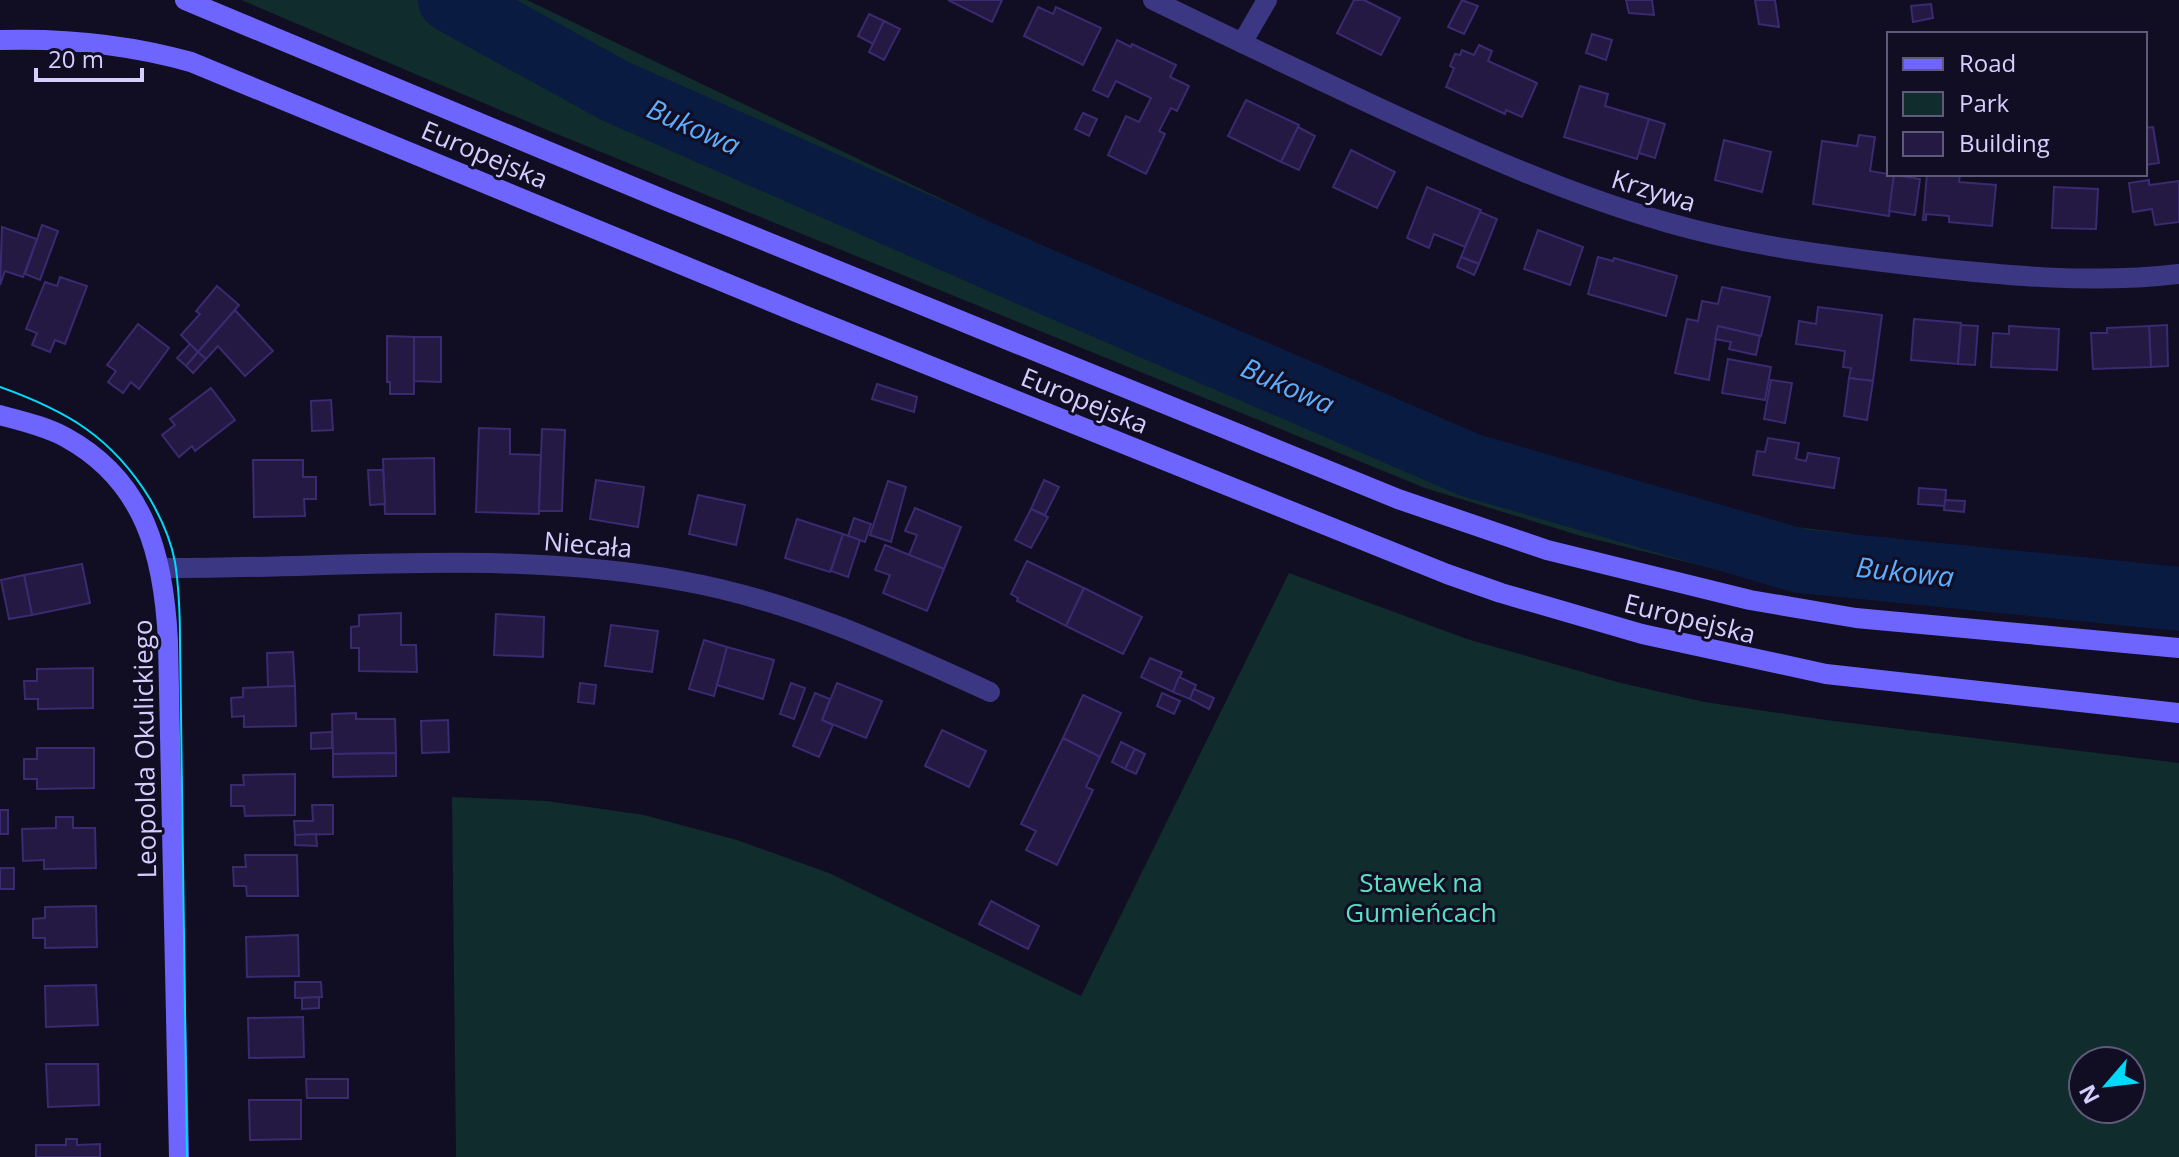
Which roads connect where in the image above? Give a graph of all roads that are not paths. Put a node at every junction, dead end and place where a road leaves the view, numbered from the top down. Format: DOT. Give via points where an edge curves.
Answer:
graph roads {
  1 [pos="185,0"];
  2 [pos="1153,0"];
  3 [pos="1267,0"];
  4 [pos="0,40"];
  5 [pos="1242,43"];
  6 [pos="2179,274"];
  7 [pos="3,415"];
  8 [pos="161,568"];
  9 [pos="2179,648"];
  10 [pos="990,692"];
  11 [pos="2179,713"];
  12 [pos="179,1157"];
  1 -- 9 [label="main road, Europejska" via="1284,453 1505,537 1634,574 1792,608"];
  2 -- 5 [label="street, Krzywa"];
  3 -- 5 [label="street"];
  4 -- 11 [label="main road, Europejska" via="110,44 220,72 801,314 1513,597 1667,641 1826,674"];
  5 -- 6 [label="street, Krzywa" via="1547,180 1669,223 1733,239 2011,276 2079,280"];
  7 -- 8 [label="main road, Leopolda Okulickiego" via="62,435 107,468 139,510"];
  8 -- 10 [label="street, Niecała" via="523,564 684,581 857,633"];
  8 -- 12 [label="main road, Leopolda Okulickiego" via="168,642"];
}
